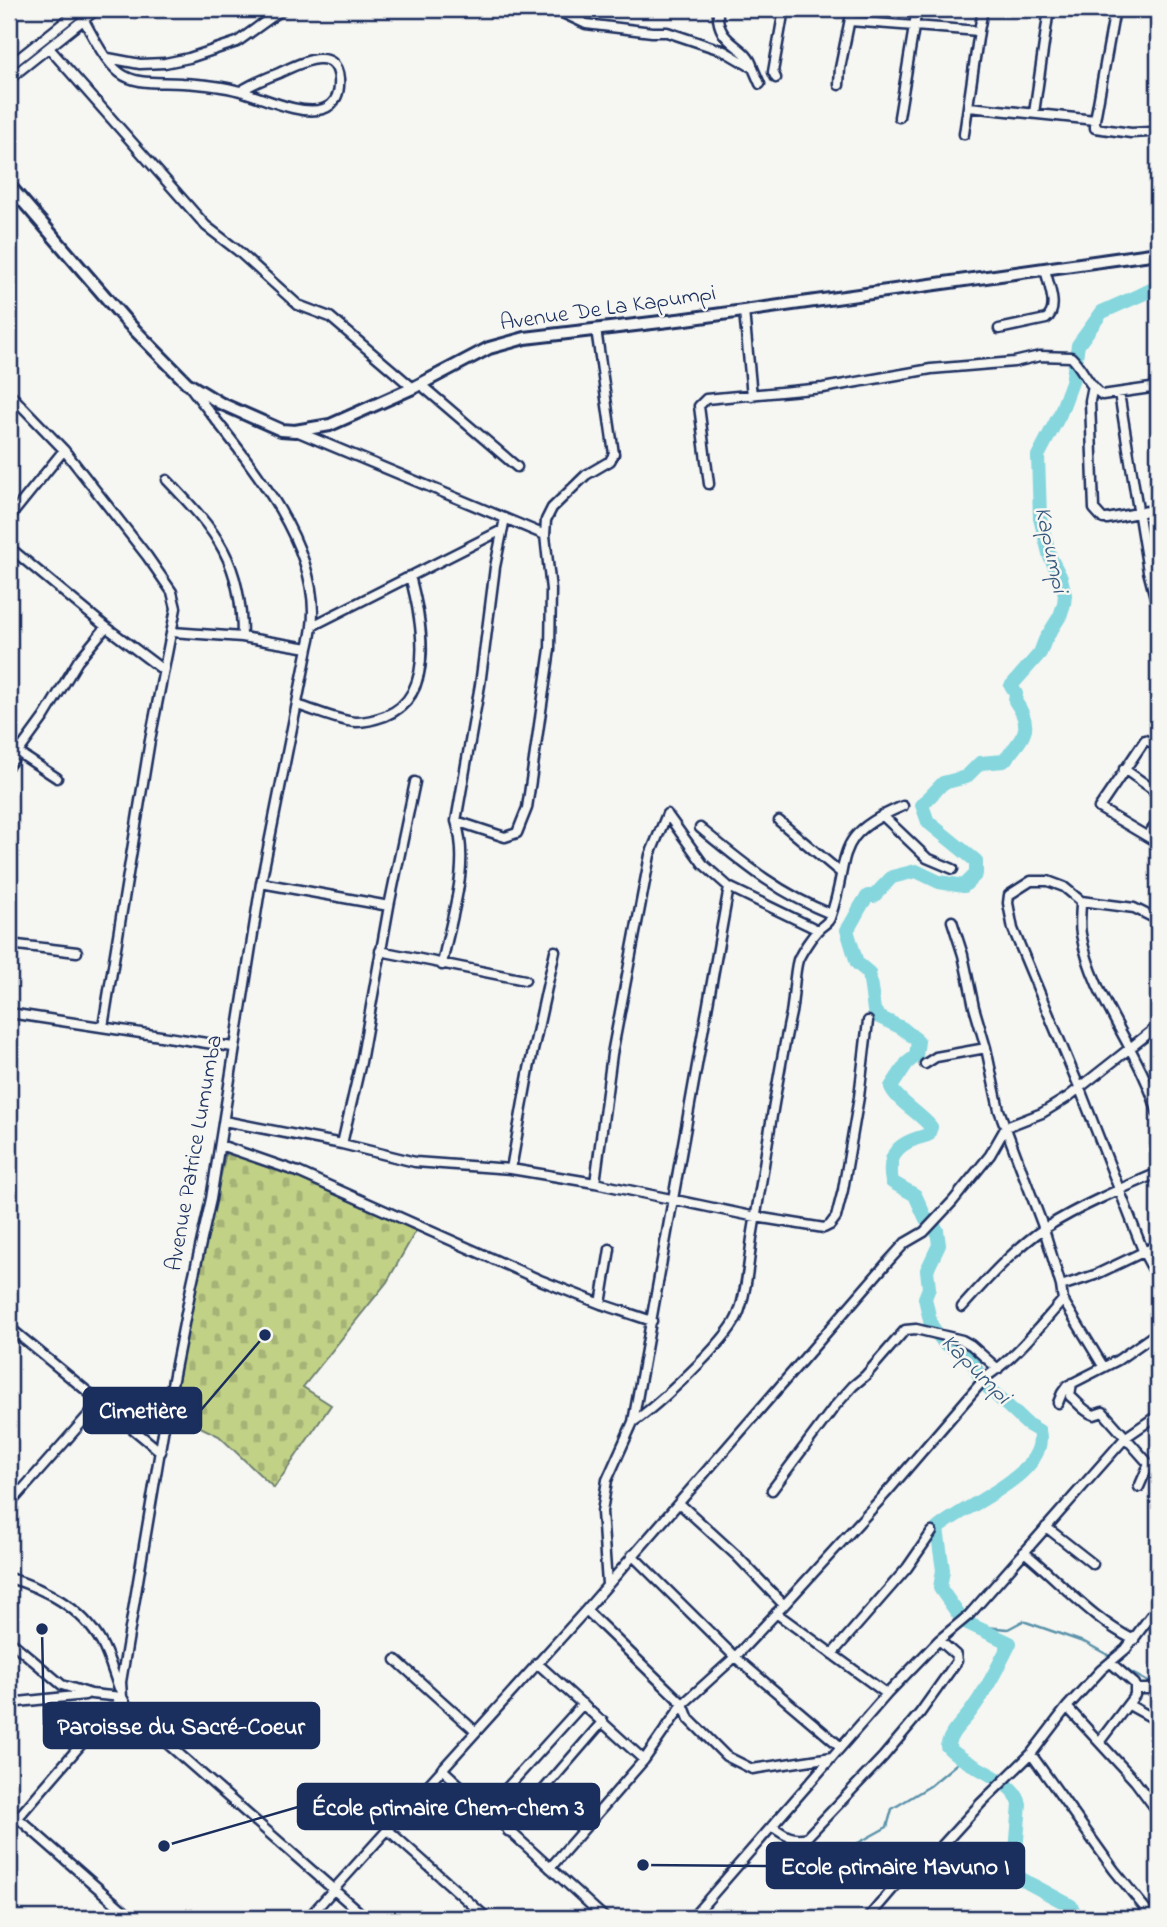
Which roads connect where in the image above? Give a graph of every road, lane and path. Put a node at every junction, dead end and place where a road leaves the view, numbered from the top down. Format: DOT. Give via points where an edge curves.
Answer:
graph roads {
  1 [pos="283,9"];
  2 [pos="554,9"];
  3 [pos="718,9"];
  4 [pos="783,9"];
  5 [pos="852,9"];
  6 [pos="916,9"];
  7 [pos="983,9"];
  8 [pos="1049,9"];
  9 [pos="1115,9"];
  10 [pos="80,10"];
  11 [pos="95,10"];
  12 [pos="84,21"];
  13 [pos="850,21"];
  14 [pos="914,25"];
  15 [pos="979,31"];
  16 [pos="49,48"];
  17 [pos="107,58"];
  18 [pos="9,66"];
  19 [pos="753,68"];
  20 [pos="776,78"];
  21 [pos="9,79"];
  22 [pos="760,84"];
  23 [pos="839,85"];
  24 [pos="241,91"];
  25 [pos="969,107"];
  26 [pos="1034,113"];
  27 [pos="899,117"];
  28 [pos="1095,120"];
  29 [pos="1150,132"];
  30 [pos="964,134"];
  31 [pos="9,185"];
  32 [pos="1158,253"];
  33 [pos="1045,269"];
  34 [pos="744,311"];
  35 [pos="596,329"];
  36 [pos="999,330"];
  37 [pos="187,383"];
  38 [pos="416,386"];
  39 [pos="1093,386"];
  40 [pos="1158,387"];
  41 [pos="9,393"];
  42 [pos="1119,393"];
  43 [pos="752,396"];
  44 [pos="295,430"];
  45 [pos="64,450"];
  46 [pos="517,467"];
  47 [pos="167,480"];
  48 [pos="709,484"];
  49 [pos="1158,509"];
  50 [pos="1138,512"];
  51 [pos="9,518"];
  52 [pos="505,518"];
  53 [pos="502,530"];
  54 [pos="545,535"];
  55 [pos="9,547"];
  56 [pos="410,576"];
  57 [pos="1157,605"];
  58 [pos="312,626"];
  59 [pos="106,627"];
  60 [pos="172,632"];
  61 [pos="242,637"];
  62 [pos="308,648"];
  63 [pos="163,670"];
  64 [pos="297,705"];
  65 [pos="1158,745"];
  66 [pos="19,753"];
  67 [pos="9,765"];
  68 [pos="1124,769"];
  69 [pos="57,778"];
  70 [pos="415,782"];
  71 [pos="1158,796"];
  72 [pos="903,806"];
  73 [pos="882,815"];
  74 [pos="456,821"];
  75 [pos="779,821"];
  76 [pos="1158,822"];
  77 [pos="700,828"];
  78 [pos="1148,835"];
  79 [pos="1158,843"];
  80 [pos="953,869"];
  81 [pos="841,873"];
  82 [pos="261,883"];
  83 [pos="729,887"];
  84 [pos="1081,901"];
  85 [pos="389,906"];
  86 [pos="831,914"];
  87 [pos="1158,920"];
  88 [pos="952,921"];
  89 [pos="818,930"];
  90 [pos="9,944"];
  91 [pos="380,951"];
  92 [pos="555,951"];
  93 [pos="77,952"];
  94 [pos="442,965"];
  95 [pos="525,980"];
  96 [pos="9,1013"];
  97 [pos="868,1021"];
  98 [pos="1158,1026"];
  99 [pos="103,1027"];
  100 [pos="233,1047"];
  101 [pos="986,1048"];
  102 [pos="1130,1049"];
  103 [pos="925,1064"];
  104 [pos="1080,1089"];
  105 [pos="1158,1114"];
  106 [pos="224,1121"];
  107 [pos="1006,1127"];
  108 [pos="342,1144"];
  109 [pos="220,1145"];
  110 [pos="511,1169"];
  111 [pos="1158,1173"];
  112 [pos="595,1183"];
  113 [pos="1119,1190"];
  114 [pos="674,1199"];
  115 [pos="756,1217"];
  116 [pos="1044,1229"];
  117 [pos="1158,1245"];
  118 [pos="610,1249"];
  119 [pos="1144,1253"];
  120 [pos="1158,1279"];
  121 [pos="1061,1286"];
  122 [pos="1063,1300"];
  123 [pos="601,1304"];
  124 [pos="962,1307"];
  125 [pos="652,1321"];
  126 [pos="9,1327"];
  127 [pos="1158,1332"];
  128 [pos="1103,1366"];
  129 [pos="998,1369"];
  130 [pos="1072,1383"];
  131 [pos="99,1403"];
  132 [pos="1058,1403"];
  133 [pos="1158,1415"];
  134 [pos="633,1422"];
  135 [pos="1126,1437"];
  136 [pos="161,1452"];
  137 [pos="1139,1487"];
  138 [pos="772,1490"];
  139 [pos="679,1503"];
  140 [pos="9,1505"];
  141 [pos="1046,1527"];
  142 [pos="932,1532"];
  143 [pos="1024,1552"];
  144 [pos="632,1555"];
  145 [pos="1093,1564"];
  146 [pos="9,1578"];
  147 [pos="607,1584"];
  148 [pos="784,1605"];
  149 [pos="1158,1606"];
  150 [pos="586,1609"];
  151 [pos="776,1613"];
  152 [pos="1149,1619"];
  153 [pos="1158,1626"];
  154 [pos="9,1640"];
  155 [pos="939,1640"];
  156 [pos="1134,1640"];
  157 [pos="832,1654"];
  158 [pos="734,1657"];
  159 [pos="396,1660"];
  160 [pos="537,1663"];
  161 [pos="1111,1663"];
  162 [pos="1158,1685"];
  163 [pos="1136,1689"];
  164 [pos="91,1694"];
  165 [pos="887,1694"];
  166 [pos="122,1697"];
  167 [pos="9,1703"];
  168 [pos="583,1704"];
  169 [pos="682,1704"];
  170 [pos="1129,1704"];
  171 [pos="1067,1707"];
  172 [pos="603,1721"];
  173 [pos="1158,1721"];
  174 [pos="475,1731"];
  175 [pos="1100,1741"];
  176 [pos="841,1747"];
  177 [pos="1031,1754"];
  178 [pos="832,1757"];
  179 [pos="644,1760"];
  180 [pos="442,1769"];
  181 [pos="486,1811"];
  182 [pos="1158,1812"];
  183 [pos="18,1818"];
  184 [pos="773,1827"];
  185 [pos="9,1828"];
  186 [pos="387,1829"];
  187 [pos="508,1831"];
  188 [pos="550,1868"];
  189 [pos="334,1889"];
  190 [pos="124,1910"];
  191 [pos="117,1918"];
  192 [pos="132,1918"];
  193 [pos="308,1918"];
  194 [pos="366,1918"];
  195 [pos="487,1918"];
  196 [pos="605,1918"];
  197 [pos="692,1918"];
  198 [pos="868,1918"];
  199 [pos="1153,1918"];
  1 -- 17 [label="street" via="237,42 189,58 140,64"];
  2 -- 19 [label="street" via="586,24 683,36"];
  3 -- 19 [label="street" via="717,22 723,34 751,59"];
  4 -- 20 [label="street" via="773,72"];
  5 -- 13 [label="street"];
  6 -- 14 [label="street"];
  7 -- 15 [label="street"];
  8 -- 26 [label="street"];
  9 -- 28 [label="street"];
  10 -- 12 [label="street"];
  10 -- 18 [label="street"];
  11 -- 12 [label="street"];
  12 -- 16 [label="street"];
  12 -- 17 [label="street"];
  13 -- 14 [label="street"];
  13 -- 23 [label="street"];
  14 -- 15 [label="street"];
  14 -- 27 [label="street"];
  15 -- 25 [label="street"];
  16 -- 21 [label="street"];
  16 -- 38 [label="street" via="206,226 298,305 330,317"];
  17 -- 24 [label="street" via="120,73 137,81"];
  19 -- 22 [label="street"];
  24 -- 24 [label="street" via="307,110 324,109 340,90 339,75 321,58 308,60"];
  25 -- 26 [label="street"];
  25 -- 30 [label="street"];
  26 -- 28 [label="street"];
  28 -- 29 [label="street" via="1095,128"];
  31 -- 37 [label="main road, Avenue De La Kapumpi" via="127,322"];
  32 -- 33 [label="main road, Avenue De La Kapumpi"];
  33 -- 34 [label="main road, Avenue De La Kapumpi"];
  33 -- 36 [label="street" via="1052,314"];
  34 -- 35 [label="main road, Avenue De La Kapumpi"];
  34 -- 43 [label="street"];
  35 -- 38 [label="main road, Avenue De La Kapumpi" via="525,338 489,348"];
  35 -- 54 [label="street" via="614,454 552,508"];
  37 -- 44 [label="main road, Avenue De La Kapumpi" via="264,424"];
  37 -- 58 [label="street, Avenue Patrice Lumumba" via="290,526 307,572"];
  38 -- 44 [label="main road, Avenue De La Kapumpi" via="330,425"];
  38 -- 46 [label="street"];
  39 -- 42 [label="street" via="1102,395"];
  39 -- 43 [label="street" via="1071,357 1040,356"];
  39 -- 50 [label="street" via="1094,509 1103,519"];
  40 -- 42 [label="street"];
  41 -- 45 [label="street"];
  42 -- 50 [label="street"];
  43 -- 48 [label="street" via="706,398 699,406"];
  44 -- 52 [label="street"];
  45 -- 51 [label="street"];
  45 -- 60 [label="street" via="172,592 176,608"];
  47 -- 61 [label="street" via="213,532 231,564 239,591"];
  49 -- 50 [label="street"];
  50 -- 57 [label="street"];
  52 -- 53 [label="street"];
  52 -- 54 [label="street"];
  53 -- 56 [label="street"];
  53 -- 74 [label="street"];
  54 -- 74 [label="street" via="551,590 550,649 523,824 512,837 505,837"];
  55 -- 59 [label="street"];
  56 -- 58 [label="street"];
  56 -- 64 [label="street" via="421,621 419,678 403,705 390,714 350,722"];
  58 -- 62 [label="street, Avenue Patrice Lumumba"];
  59 -- 63 [label="street"];
  59 -- 66 [label="street" via="78,661"];
  60 -- 61 [label="street"];
  60 -- 63 [label="street"];
  61 -- 62 [label="street"];
  62 -- 64 [label="street, Avenue Patrice Lumumba"];
  63 -- 99 [label="street"];
  64 -- 82 [label="street, Avenue Patrice Lumumba"];
  65 -- 68 [label="street" via="1145,740"];
  66 -- 67 [label="street"];
  66 -- 69 [label="street"];
  68 -- 71 [label="street"];
  68 -- 78 [label="street" via="1099,808"];
  70 -- 85 [label="street"];
  72 -- 73 [label="street"];
  73 -- 80 [label="street" via="927,858"];
  73 -- 81 [label="street" via="858,831"];
  74 -- 94 [label="street" via="462,861"];
  75 -- 81 [label="street"];
  76 -- 78 [label="street"];
  77 -- 86 [label="street" via="764,881"];
  78 -- 79 [label="street"];
  81 -- 86 [label="street"];
  82 -- 85 [label="street"];
  82 -- 100 [label="street, Avenue Patrice Lumumba"];
  83 -- 89 [label="street"];
  83 -- 112 [label="street" via="703,864 667,814 650,855 612,1055"];
  83 -- 114 [label="street"];
  84 -- 87 [label="street" via="1134,908"];
  84 -- 102 [label="street" via="1081,932 1091,972"];
  84 -- 104 [label="street" via="1064,887 1039,879 1017,888 1008,903 1013,929"];
  85 -- 91 [label="street"];
  86 -- 89 [label="street"];
  88 -- 101 [label="street"];
  89 -- 115 [label="street" via="799,960"];
  90 -- 93 [label="street"];
  91 -- 94 [label="street"];
  91 -- 108 [label="street"];
  92 -- 110 [label="street"];
  94 -- 95 [label="street"];
  96 -- 99 [label="street"];
  97 -- 115 [label="street" via="836,1217 824,1228"];
  98 -- 102 [label="street"];
  99 -- 100 [label="street"];
  100 -- 106 [label="street, Avenue Patrice Lumumba"];
  101 -- 103 [label="street" via="936,1057"];
  101 -- 107 [label="street"];
  102 -- 104 [label="street"];
  102 -- 105 [label="street"];
  104 -- 107 [label="street" via="1042,1113"];
  104 -- 113 [label="street"];
  106 -- 108 [label="street"];
  106 -- 109 [label="street, Avenue Patrice Lumumba"];
  107 -- 116 [label="street"];
  107 -- 139 [label="street" via="990,1155 941,1215 905,1244"];
  108 -- 110 [label="street" via="415,1162"];
  109 -- 123 [label="street" via="298,1172"];
  109 -- 136 [label="street, Avenue Patrice Lumumba"];
  110 -- 112 [label="street"];
  111 -- 113 [label="street"];
  112 -- 114 [label="street"];
  113 -- 116 [label="street"];
  113 -- 119 [label="street"];
  114 -- 115 [label="street"];
  114 -- 125 [label="street"];
  115 -- 134 [label="street" via="737,1316 691,1370"];
  116 -- 121 [label="street"];
  116 -- 124 [label="street"];
  117 -- 119 [label="street"];
  118 -- 123 [label="street"];
  119 -- 120 [label="street"];
  119 -- 121 [label="street"];
  121 -- 122 [label="street"];
  122 -- 128 [label="street"];
  122 -- 129 [label="street"];
  123 -- 125 [label="street"];
  125 -- 134 [label="street"];
  126 -- 131 [label="street"];
  127 -- 128 [label="street"];
  128 -- 130 [label="street"];
  129 -- 138 [label="street" via="962,1340 905,1330 835,1406"];
  129 -- 148 [label="street" via="986,1377"];
  130 -- 132 [label="street"];
  130 -- 135 [label="street" via="1070,1396 1084,1411 1103,1412"];
  131 -- 136 [label="street"];
  131 -- 140 [label="street"];
  133 -- 135 [label="street"];
  134 -- 147 [label="street" via="607,1480 601,1512"];
  135 -- 137 [label="street" via="1149,1464"];
  135 -- 141 [label="street"];
  136 -- 166 [label="street, Avenue Patrice Lumumba"];
  139 -- 144 [label="street"];
  139 -- 148 [label="street"];
  141 -- 143 [label="street"];
  141 -- 145 [label="street"];
  142 -- 157 [label="street" via="907,1569"];
  143 -- 155 [label="street" via="969,1615"];
  143 -- 156 [label="street" via="1091,1611"];
  144 -- 147 [label="street"];
  144 -- 158 [label="street"];
  146 -- 166 [label="street" via="46,1591 78,1615 101,1642"];
  147 -- 150 [label="street"];
  148 -- 151 [label="street"];
  149 -- 152 [label="street"];
  150 -- 160 [label="street"];
  150 -- 169 [label="street"];
  151 -- 157 [label="street"];
  151 -- 158 [label="street"];
  152 -- 153 [label="street"];
  152 -- 156 [label="street"];
  154 -- 164 [label="street" via="62,1685"];
  155 -- 165 [label="street"];
  155 -- 184 [label="street" via="957,1655 957,1661 867,1777 807,1837 794,1839"];
  156 -- 161 [label="street"];
  157 -- 165 [label="street"];
  158 -- 169 [label="street"];
  158 -- 176 [label="street"];
  159 -- 174 [label="street"];
  160 -- 168 [label="street"];
  160 -- 174 [label="street"];
  161 -- 163 [label="street"];
  161 -- 171 [label="street"];
  162 -- 163 [label="street"];
  163 -- 170 [label="street"];
  164 -- 166 [label="street"];
  164 -- 167 [label="street"];
  165 -- 176 [label="street"];
  166 -- 183 [label="street"];
  166 -- 189 [label="street" via="130,1710"];
  168 -- 172 [label="street"];
  168 -- 181 [label="street"];
  169 -- 178 [label="street" via="689,1719 726,1756 752,1769"];
  169 -- 179 [label="street"];
  170 -- 173 [label="street"];
  170 -- 175 [label="street"];
  171 -- 175 [label="street"];
  171 -- 177 [label="street"];
  172 -- 179 [label="street"];
  172 -- 187 [label="street"];
  174 -- 180 [label="street"];
  175 -- 182 [label="street"];
  176 -- 178 [label="street"];
  177 -- 198 [label="street"];
  177 -- 199 [label="street"];
  178 -- 184 [label="street"];
  179 -- 188 [label="street"];
  180 -- 181 [label="street"];
  180 -- 186 [label="street"];
  181 -- 187 [label="street"];
  183 -- 185 [label="street"];
  183 -- 190 [label="street"];
  184 -- 197 [label="street"];
  186 -- 189 [label="street"];
  186 -- 195 [label="street"];
  187 -- 188 [label="street"];
  188 -- 196 [label="street"];
  189 -- 193 [label="street"];
  189 -- 194 [label="street"];
  190 -- 191 [label="street"];
  190 -- 192 [label="street"];
}
